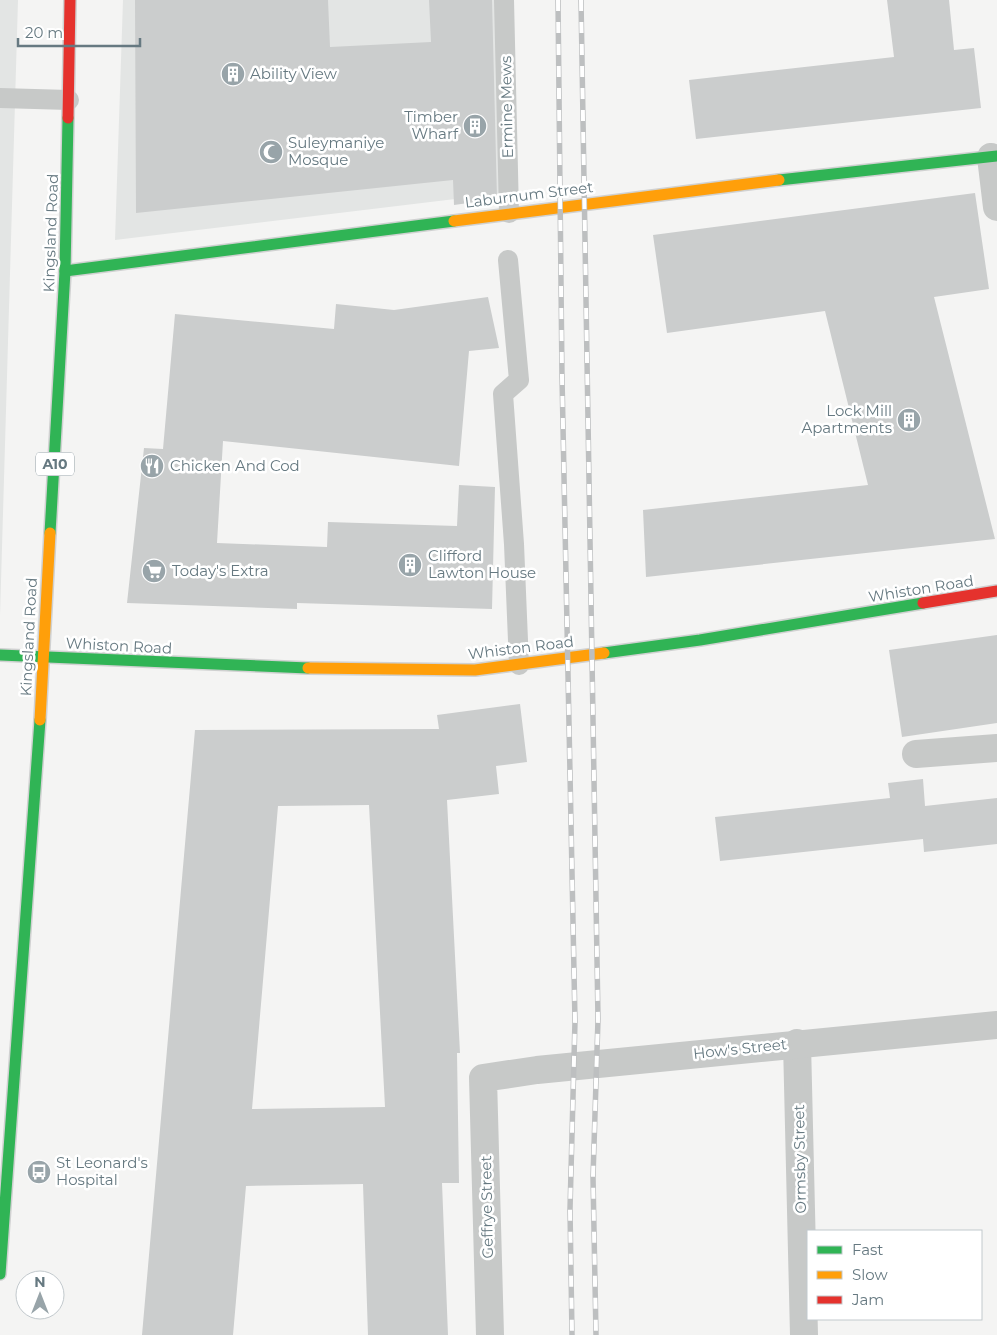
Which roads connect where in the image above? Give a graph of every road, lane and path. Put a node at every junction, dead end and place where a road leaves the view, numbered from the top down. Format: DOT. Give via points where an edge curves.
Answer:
graph roads {
  1 [pos="70,0"];
  2 [pos="504,0"];
  3 [pos="0,98"];
  4 [pos="69,100"];
  5 [pos="994,157"];
  6 [pos="997,207"];
  7 [pos="509,213"];
  8 [pos="508,260"];
  9 [pos="66,270"];
  10 [pos="997,591"];
  11 [pos="0,655"];
  12 [pos="43,657"];
  13 [pos="519,665"];
  14 [pos="997,748"];
  15 [pos="916,754"];
  16 [pos="997,1025"];
  17 [pos="797,1043"];
  18 [pos="483,1078"];
  19 [pos="0,1274"];
  20 [pos="490,1335"];
  21 [pos="804,1335"];
  1 -- 4 [label="main road, Kingsland Road / A10"];
  2 -- 7 [label="lane, Ermine Mews"];
  3 -- 4 [label="lane"];
  4 -- 9 [label="main road, Kingsland Road / A10"];
  5 -- 6 [label="street"];
  5 -- 7 [label="main road, Laburnum Street"];
  7 -- 9 [label="main road, Laburnum Street"];
  8 -- 13 [label="lane" via="519,380 503,394"];
  9 -- 12 [label="main road, Kingsland Road / A10"];
  10 -- 13 [label="main road, Whiston Road" via="700,640"];
  11 -- 12 [label="main road, Whiston Road"];
  12 -- 13 [label="main road, Whiston Road" via="254,668 438,671"];
  12 -- 19 [label="main road, Kingsland Road / A10"];
  14 -- 15 [label="street"];
  16 -- 17 [label="street, How's Street"];
  17 -- 18 [label="street, How's Street"];
  17 -- 21 [label="street, Ormsby Street"];
  18 -- 20 [label="street, Geffrye Street"];
}
